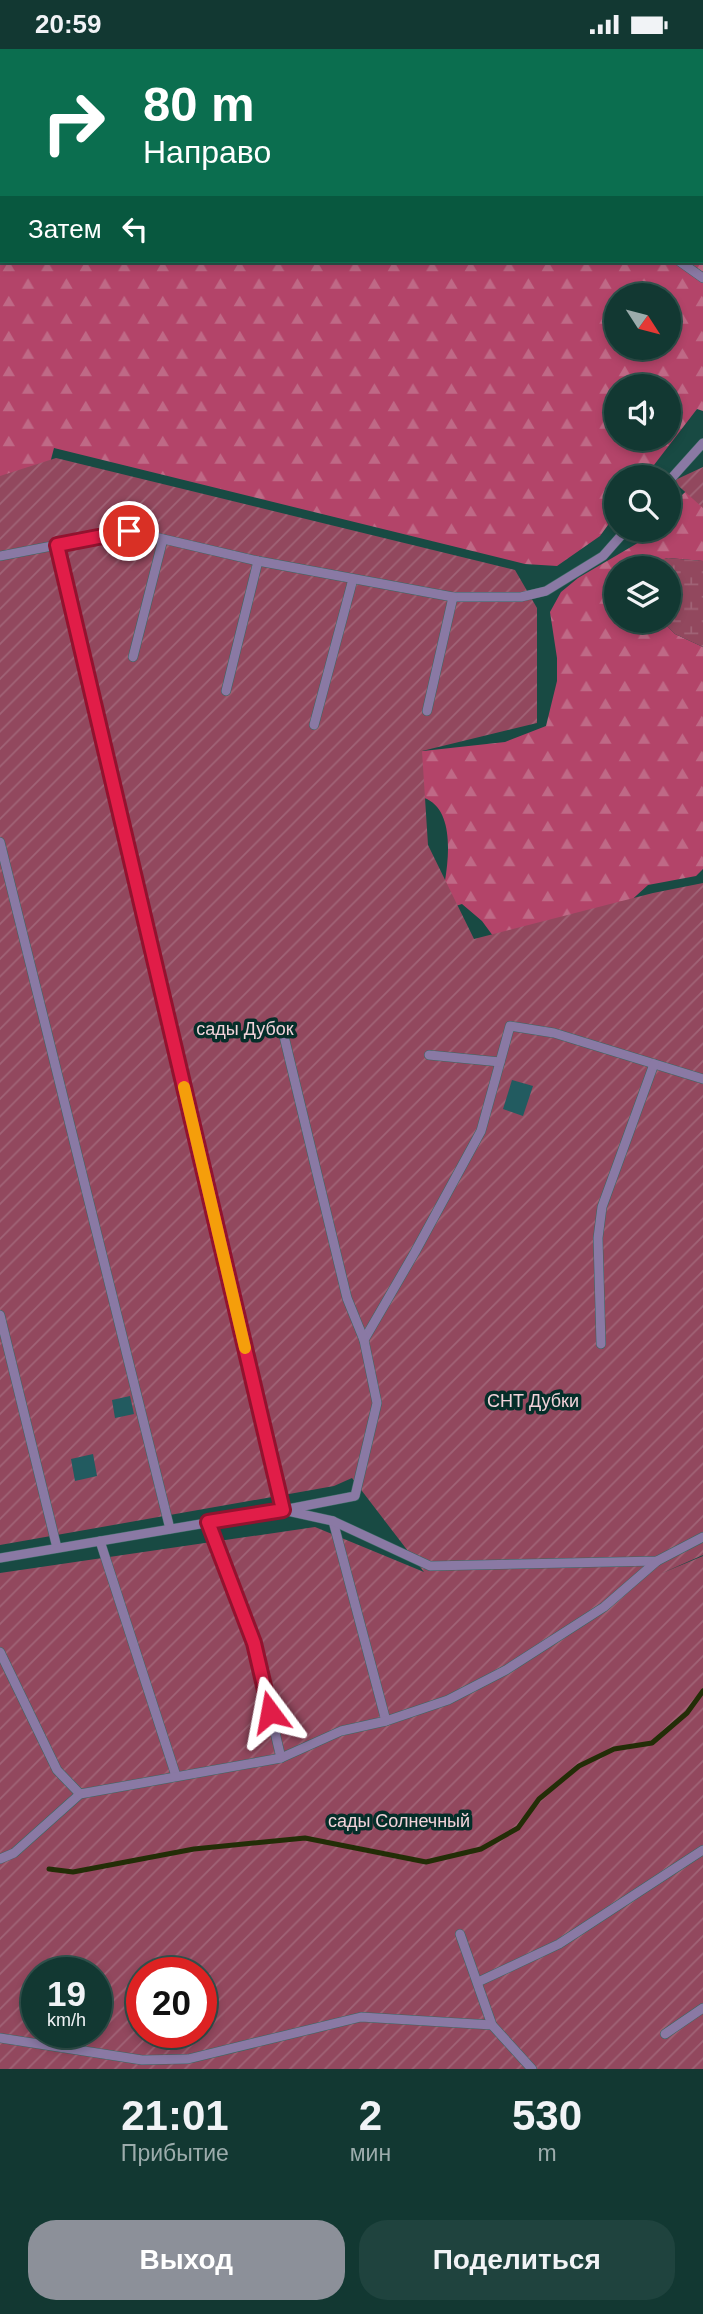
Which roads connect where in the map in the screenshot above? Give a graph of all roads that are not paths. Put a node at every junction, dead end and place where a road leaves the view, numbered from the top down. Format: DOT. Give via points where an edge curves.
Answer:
graph roads {
  1 [pos="682,263"];
  2 [pos="703,278"];
  3 [pos="703,443"];
  4 [pos="681,468"];
  5 [pos="163,539"];
  6 [pos="615,542"];
  7 [pos="57,545"];
  8 [pos="0,556"];
  9 [pos="258,561"];
  10 [pos="353,579"];
  11 [pos="453,597"];
  12 [pos="133,657"];
  13 [pos="226,691"];
  14 [pos="427,711"];
  15 [pos="314,725"];
  16 [pos="0,842"];
  17 [pos="283,1032"];
  18 [pos="429,1055"];
  19 [pos="500,1062"];
  20 [pos="654,1064"];
  21 [pos="703,1079"];
  22 [pos="0,1315"];
  23 [pos="364,1341"];
  24 [pos="601,1344"];
  25 [pos="283,1510"];
  26 [pos="333,1521"];
  27 [pos="208,1522"];
  28 [pos="170,1529"];
  29 [pos="703,1537"];
  30 [pos="100,1541"];
  31 [pos="57,1548"];
  32 [pos="0,1558"];
  33 [pos="657,1561"];
  34 [pos="0,1652"];
  35 [pos="386,1721"];
  36 [pos="281,1758"];
  37 [pos="176,1776"];
  38 [pos="80,1794"];
  39 [pos="703,1850"];
  40 [pos="0,1859"];
  41 [pos="460,1934"];
  42 [pos="478,1982"];
  43 [pos="703,2008"];
  44 [pos="492,2025"];
  45 [pos="665,2033"];
  46 [pos="0,2038"];
  47 [pos="532,2069"];
  1 -- 2 [label="lane"];
  3 -- 4 [label="lane"];
  5 -- 7 [label="lane" via="129,531"];
  5 -- 9 [label="lane"];
  5 -- 12 [label="lane"];
  6 -- 11 [label="lane" via="603,556 546,591 521,597"];
  7 -- 8 [label="lane"];
  7 -- 25 [label="lane"];
  9 -- 10 [label="lane"];
  9 -- 13 [label="lane"];
  10 -- 11 [label="lane"];
  10 -- 15 [label="lane"];
  11 -- 14 [label="lane"];
  16 -- 28 [label="lane"];
  17 -- 23 [label="lane" via="347,1298"];
  18 -- 19 [label="lane"];
  19 -- 20 [label="lane" via="510,1026 554,1033"];
  19 -- 23 [label="lane" via="481,1131"];
  20 -- 21 [label="lane"];
  20 -- 24 [label="lane" via="602,1207 598,1238"];
  22 -- 31 [label="lane"];
  23 -- 25 [label="lane" via="377,1402 355,1496"];
  25 -- 26 [label="lane"];
  25 -- 27 [label="lane"];
  26 -- 33 [label="lane" via="430,1566"];
  26 -- 35 [label="lane"];
  27 -- 28 [label="lane"];
  27 -- 36 [label="lane" via="254,1643"];
  28 -- 30 [label="lane"];
  29 -- 33 [label="lane"];
  30 -- 31 [label="lane"];
  30 -- 37 [label="lane"];
  31 -- 32 [label="lane"];
  33 -- 35 [label="lane" via="604,1607 506,1670 448,1700"];
  34 -- 38 [label="lane" via="57,1770"];
  35 -- 36 [label="lane" via="341,1731"];
  36 -- 37 [label="lane"];
  37 -- 38 [label="lane"];
  38 -- 40 [label="lane" via="14,1853"];
  39 -- 42 [label="lane" via="559,1944"];
  41 -- 42 [label="lane"];
  42 -- 44 [label="lane"];
  43 -- 45 [label="lane"];
  44 -- 46 [label="lane" via="361,2017 188,2059 142,2060"];
  44 -- 47 [label="lane"];
}
